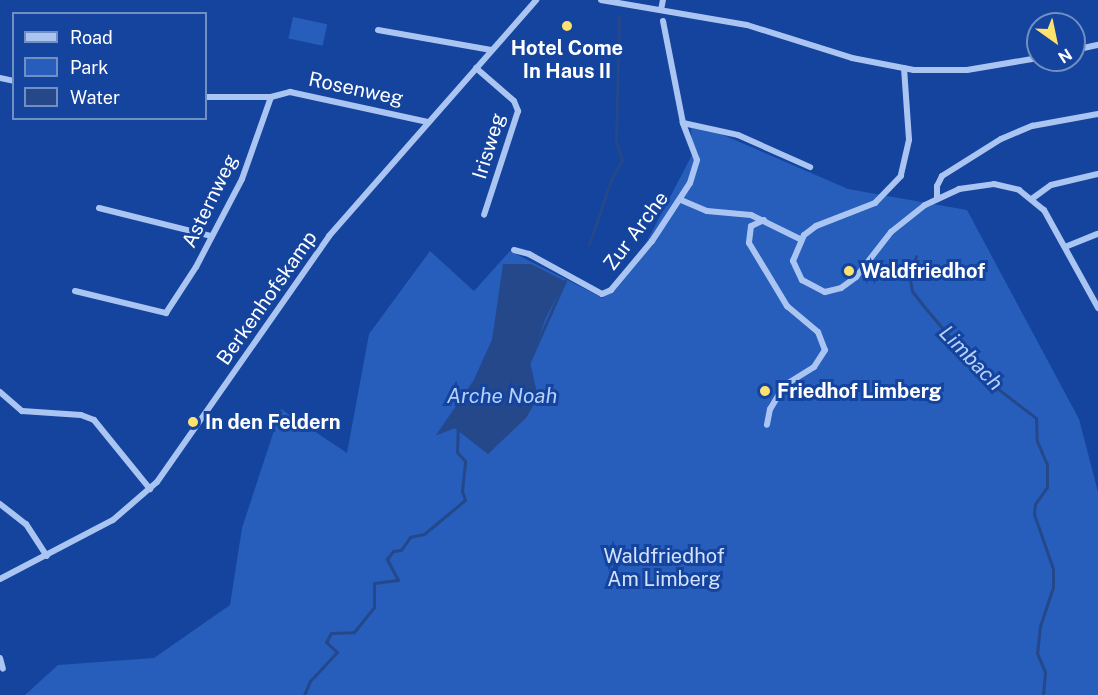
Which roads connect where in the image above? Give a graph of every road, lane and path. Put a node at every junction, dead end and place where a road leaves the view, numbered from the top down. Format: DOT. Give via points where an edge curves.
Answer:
graph roads {
  1 [pos="536,0"];
  2 [pos="601,0"];
  3 [pos="663,0"];
  4 [pos="661,10"];
  5 [pos="663,21"];
  6 [pos="378,30"];
  7 [pos="491,50"];
  8 [pos="1026,60"];
  9 [pos="476,68"];
  10 [pos="904,68"];
  11 [pos="207,97"];
  12 [pos="271,97"];
  13 [pos="1098,114"];
  14 [pos="428,122"];
  15 [pos="683,123"];
  16 [pos="810,167"];
  17 [pos="1098,174"];
  18 [pos="1033,198"];
  19 [pos="937,199"];
  20 [pos="681,200"];
  21 [pos="99,208"];
  22 [pos="484,215"];
  23 [pos="764,220"];
  24 [pos="1098,234"];
  25 [pos="211,236"];
  26 [pos="800,239"];
  27 [pos="1065,247"];
  28 [pos="514,250"];
  29 [pos="75,291"];
  30 [pos="1098,308"];
  31 [pos="0,392"];
  32 [pos="767,426"];
  33 [pos="150,489"];
  34 [pos="0,504"];
  35 [pos="47,556"];
  36 [pos="0,579"];
  37 [pos="0,658"];
  38 [pos="3,669"];
  1 -- 7 [label="street, Berkenhofskamp"];
  2 -- 4 [label="street"];
  3 -- 4 [label="street"];
  4 -- 10 [label="street" via="747,25 852,58"];
  5 -- 15 [label="street, Zur Arche"];
  6 -- 7 [label="street"];
  7 -- 9 [label="street, Berkenhofskamp"];
  8 -- 10 [label="street" via="967,70"];
  9 -- 14 [label="street, Berkenhofskamp"];
  9 -- 22 [label="street, Irisweg" via="514,101 518,111"];
  10 -- 26 [label="street" via="909,140 901,176 875,203 816,225"];
  11 -- 12 [label="street, Rosenweg"];
  12 -- 14 [label="street, Rosenweg" via="290,92"];
  12 -- 25 [label="street, Asternweg" via="242,178"];
  13 -- 19 [label="street" via="1032,126 1001,139 942,176"];
  14 -- 33 [label="street, Berkenhofskamp" via="329,236"];
  15 -- 16 [label="street" via="738,135"];
  15 -- 20 [label="street, Zur Arche" via="697,160"];
  17 -- 18 [label="street" via="1051,185"];
  18 -- 19 [label="street" via="1007,185 986,183"];
  18 -- 27 [label="street"];
  19 -- 26 [label="street" via="899,224 856,277 833,291 816,290 797,274 794,253"];
  20 -- 23 [label="street" via="698,209 738,212"];
  20 -- 28 [label="street, Zur Arche" via="626,274 605,293 572,281 530,254"];
  21 -- 25 [label="street"];
  23 -- 26 [label="street"];
  23 -- 32 [label="street" via="752,226 749,243 787,306 818,332 825,350 814,367 784,386 770,409"];
  24 -- 27 [label="street"];
  25 -- 29 [label="street, Asternweg" via="166,314"];
  27 -- 30 [label="street"];
  31 -- 33 [label="street" via="22,411 81,415 94,420"];
  33 -- 35 [label="street, Berkenhofskamp" via="113,520"];
  34 -- 35 [label="street" via="26,524"];
  35 -- 36 [label="street, Berkenhofskamp"];
  37 -- 38 [label="street"];
}
